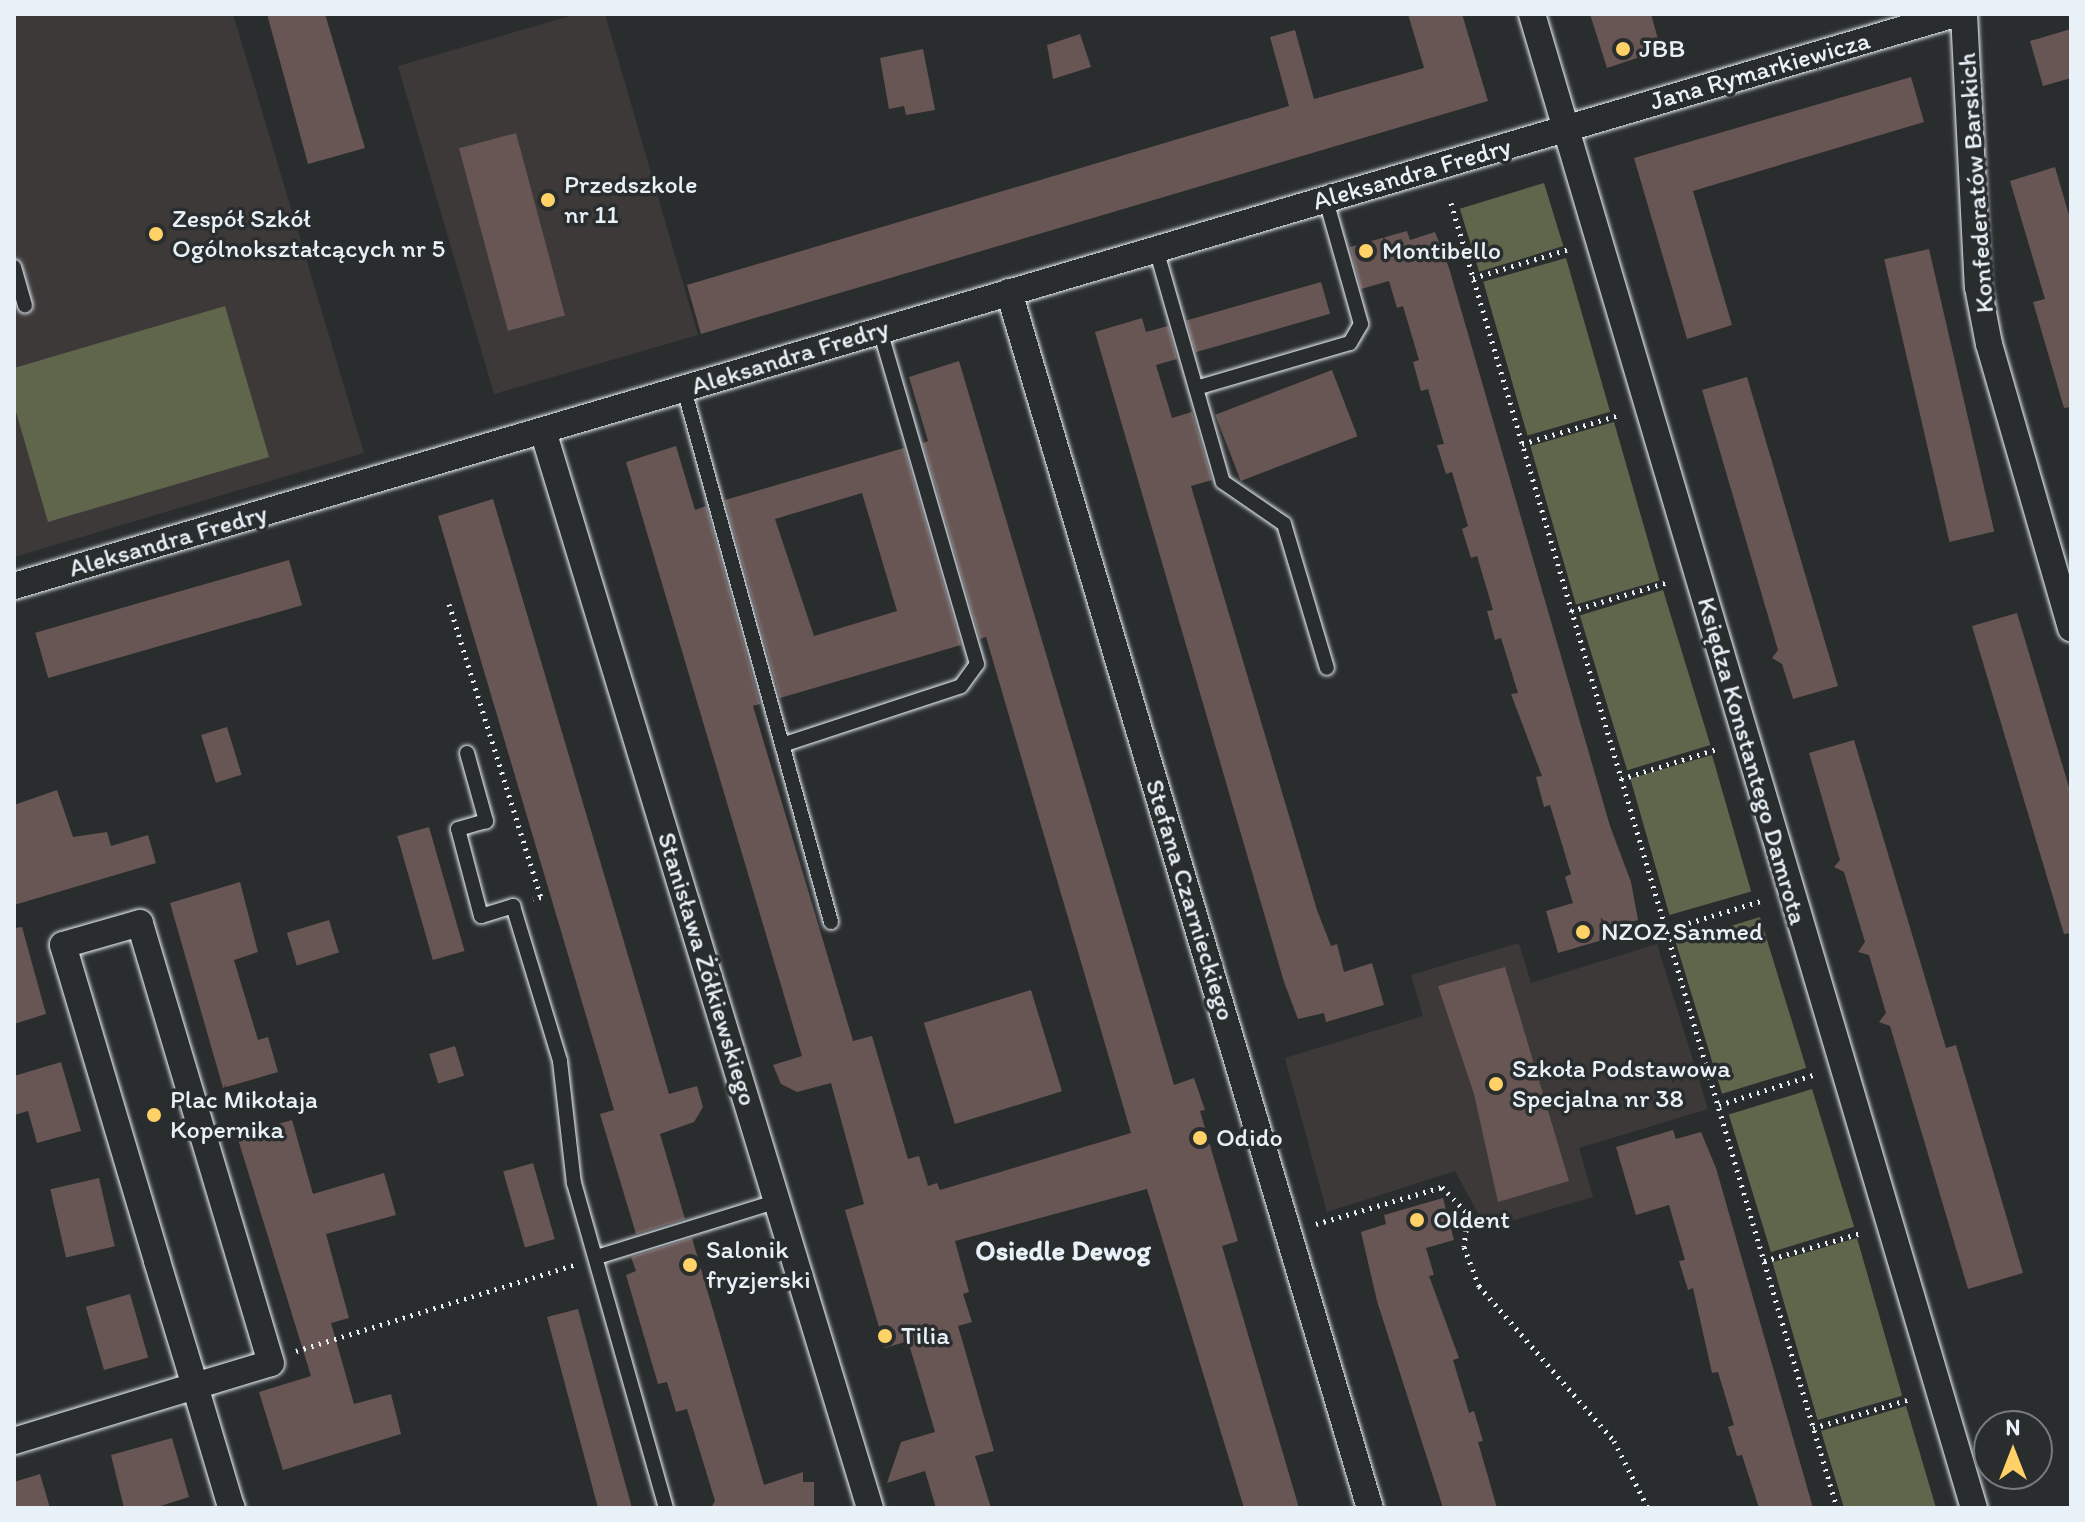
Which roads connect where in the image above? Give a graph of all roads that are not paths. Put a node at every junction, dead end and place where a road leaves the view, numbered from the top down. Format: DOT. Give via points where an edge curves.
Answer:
graph roads {
  1 [pos="1532,14"];
  2 [pos="1955,14"];
  3 [pos="1964,14"];
  4 [pos="1566,129"];
  5 [pos="1326,200"];
  6 [pos="1156,249"];
  7 [pos="14,267"];
  8 [pos="1009,292"];
  9 [pos="25,305"];
  10 [pos="880,330"];
  11 [pos="1196,388"];
  12 [pos="684,389"];
  13 [pos="543,431"];
  14 [pos="14,586"];
  15 [pos="2071,628"];
  16 [pos="1327,668"];
  17 [pos="782,745"];
  18 [pos="467,753"];
  19 [pos="831,922"];
  20 [pos="778,1201"];
  21 [pos="597,1257"];
  22 [pos="195,1386"];
  23 [pos="14,1441"];
  24 [pos="232,1508"];
  25 [pos="666,1508"];
  26 [pos="870,1508"];
  27 [pos="1370,1508"];
  28 [pos="1974,1508"];
  1 -- 4 [label="street, Księdza Konstantego Damrota"];
  2 -- 4 [label="street, Jana Rymarkiewicza"];
  3 -- 15 [label="street, Konfederatów Barskich" via="1978,287 1989,344"];
  4 -- 5 [label="street, Aleksandra Fredry"];
  4 -- 28 [label="street, Księdza Konstantego Damrota"];
  5 -- 6 [label="street, Aleksandra Fredry"];
  5 -- 11 [label="lane" via="1361,324 1350,343"];
  6 -- 8 [label="street, Aleksandra Fredry"];
  6 -- 11 [label="lane"];
  7 -- 9 [label="lane"];
  8 -- 10 [label="street, Aleksandra Fredry"];
  8 -- 27 [label="street, Stefana Czarnieckiego"];
  10 -- 12 [label="street, Aleksandra Fredry"];
  10 -- 17 [label="lane" via="977,664 961,686"];
  11 -- 16 [label="lane" via="1223,482 1284,524"];
  12 -- 13 [label="street, Aleksandra Fredry"];
  12 -- 17 [label="lane"];
  13 -- 14 [label="street, Aleksandra Fredry"];
  13 -- 20 [label="street, Stanisława Żółkiewskiego"];
  17 -- 19 [label="lane"];
  18 -- 21 [label="lane" via="486,821 458,829 481,916 513,906 560,1061 574,1183"];
  20 -- 21 [label="lane"];
  20 -- 26 [label="street, Stanisława Żółkiewskiego"];
  21 -- 25 [label="lane"];
  22 -- 22 [label="street" via="63,945 140,923 271,1363"];
  22 -- 23 [label="street"];
  22 -- 24 [label="street"];
}
